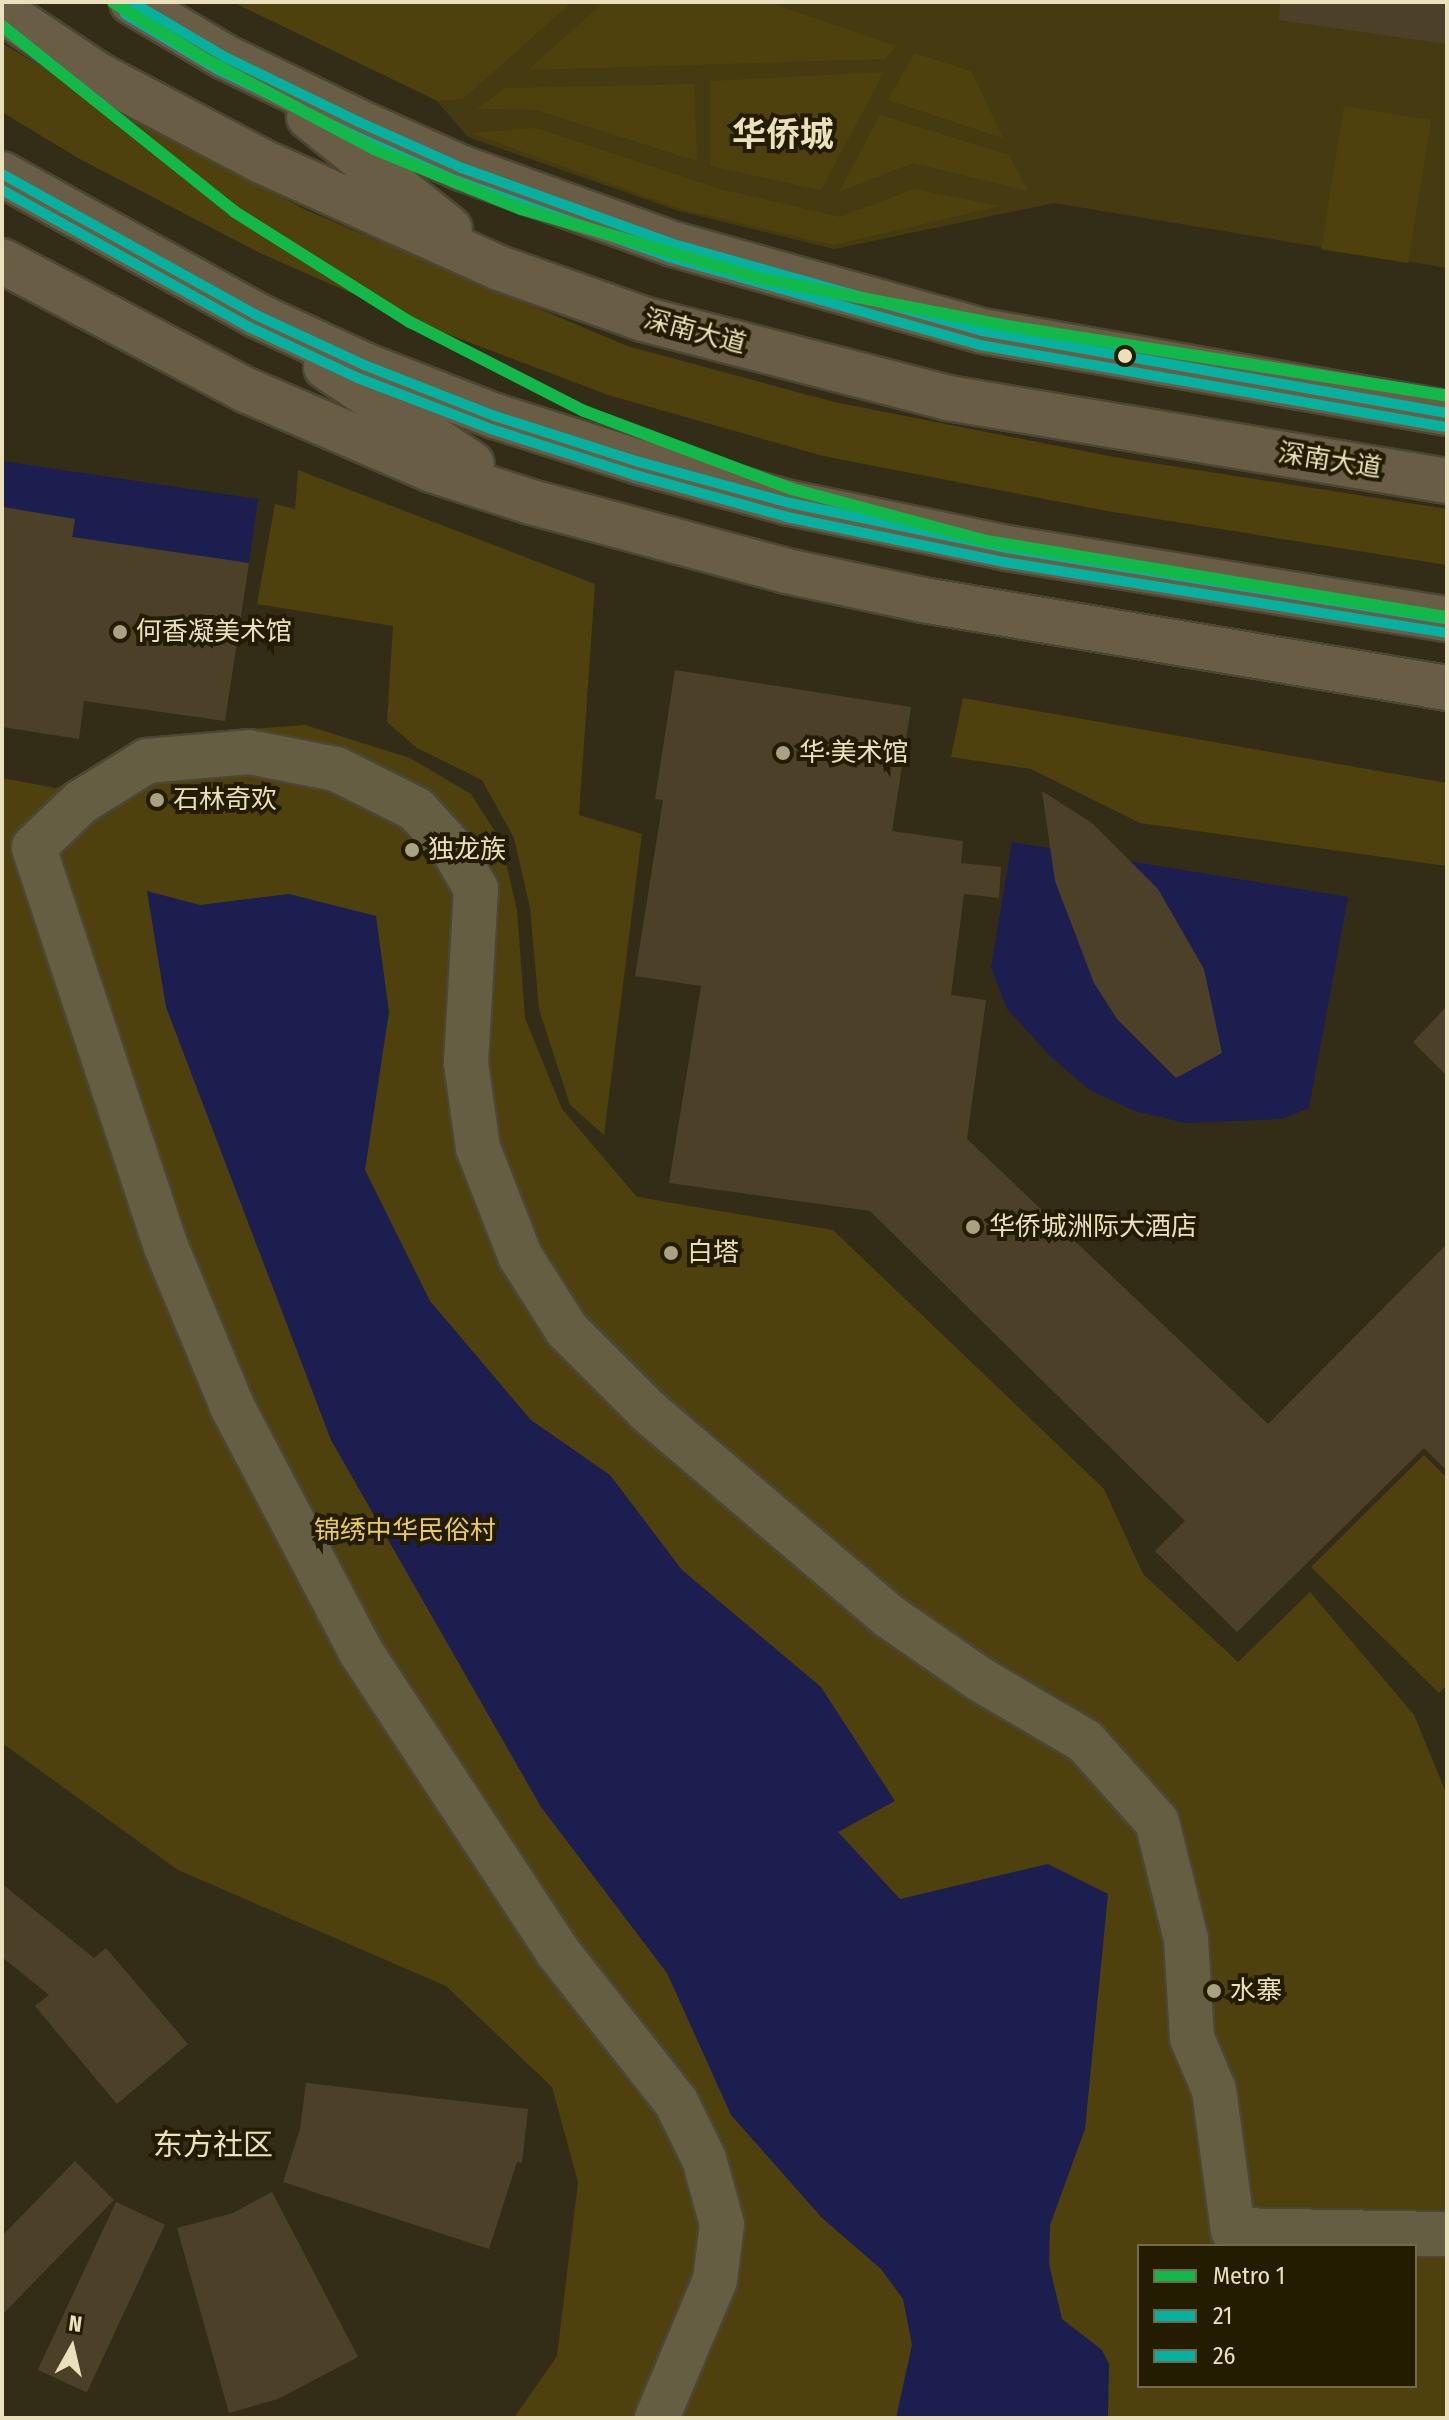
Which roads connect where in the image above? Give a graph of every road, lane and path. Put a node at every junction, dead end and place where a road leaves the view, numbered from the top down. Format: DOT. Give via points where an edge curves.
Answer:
graph roads {
  1 [pos="132,2"];
  2 [pos="2,11"];
  3 [pos="225,57"];
  4 [pos="2,174"];
  5 [pos="2,261"];
  6 [pos="499,268"];
  7 [pos="256,315"];
  8 [pos="1447,413"];
  9 [pos="1447,481"];
  10 [pos="531,502"];
  11 [pos="1447,619"];
  12 [pos="1447,688"];
  13 [pos="1447,2234"];
  14 [pos="657,2418"];
  1 -- 3 [label="main road"];
  2 -- 6 [label="main road, 深南大道" via="100,76 261,161"];
  3 -- 6 [label="main road"];
  3 -- 8 [label="main road" via="462,168 569,209 800,283 982,331"];
  4 -- 7 [label="main road"];
  5 -- 10 [label="main road" via="248,391 432,470"];
  6 -- 9 [label="main road, 深南大道" via="643,319 948,398"];
  7 -- 10 [label="main road" via="365,395"];
  7 -- 11 [label="main road" via="364,365 495,416 790,503 1007,548"];
  10 -- 12 [label="main road" via="787,571 923,600"];
  13 -- 14 [label="street" via="1233,2230 1214,2090 1192,2038 1186,1939 1157,1822 1085,1741 981,1680 890,1617 649,1412 567,1330 520,1256 478,1148 466,1063 476,889 454,851 416,809 336,769 249,752 147,761 81,802 34,847 166,1247 232,1406 360,1650 558,1952 676,2102 704,2159 722,2224 715,2280"];
}
